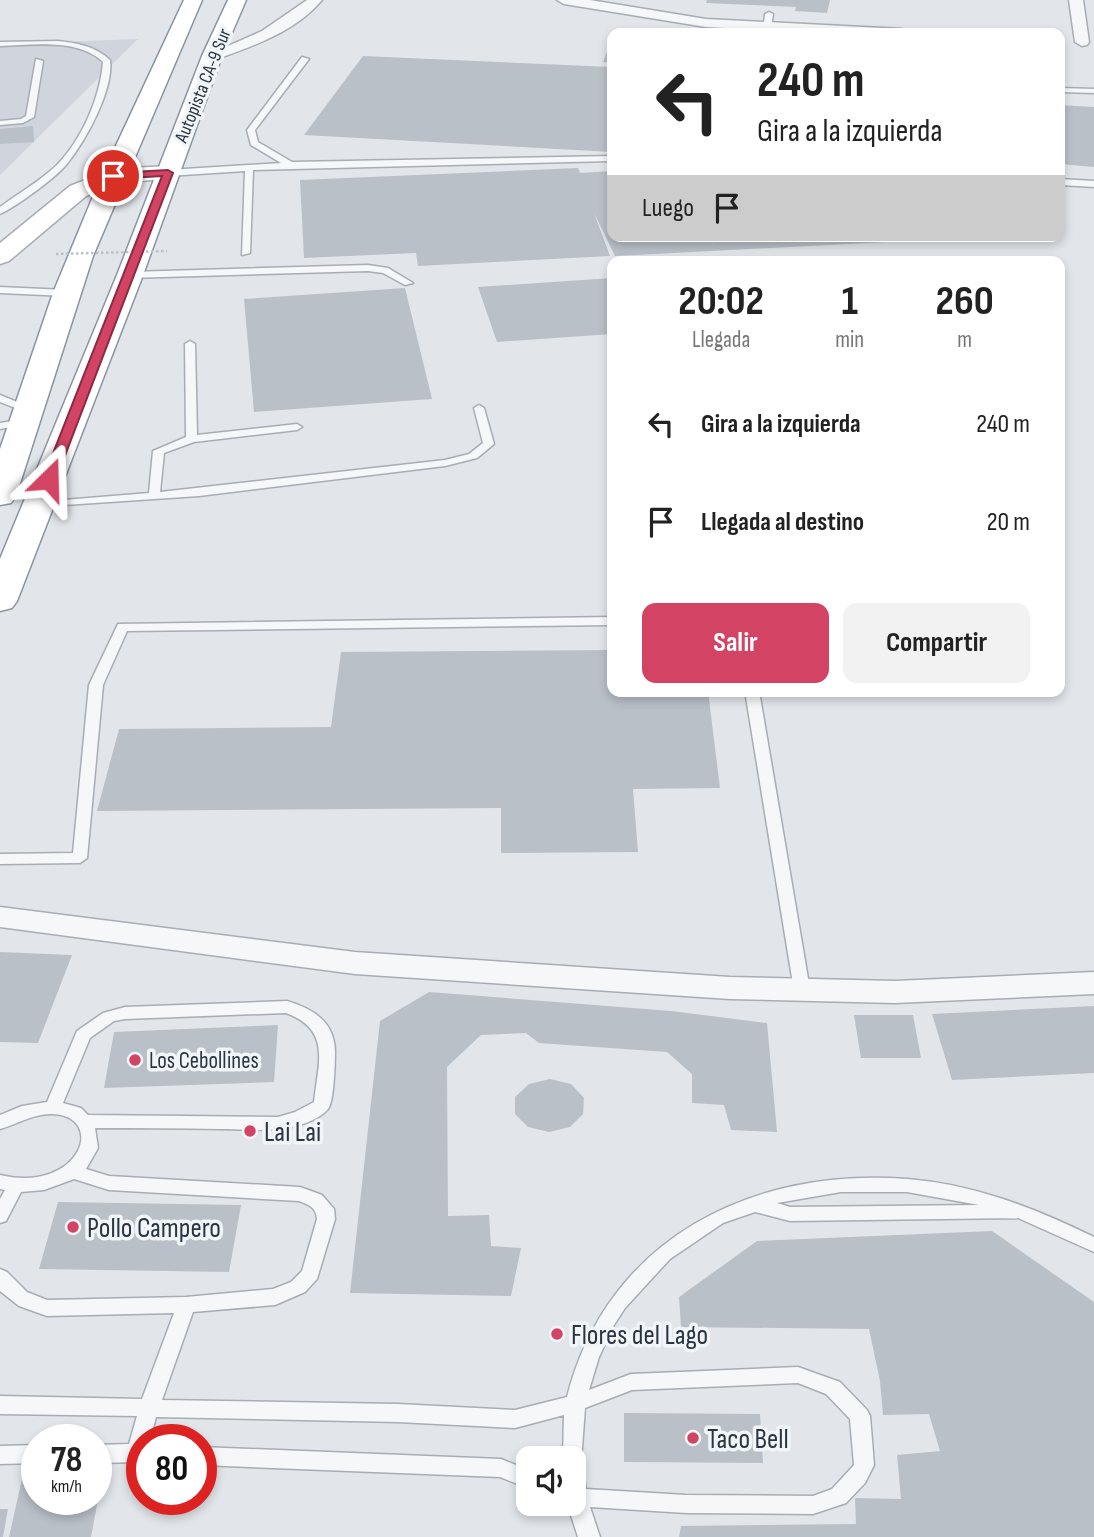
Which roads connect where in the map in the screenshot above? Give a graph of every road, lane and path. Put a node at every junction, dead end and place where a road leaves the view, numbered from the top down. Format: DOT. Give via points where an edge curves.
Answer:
graph roads {
  1 [pos="193,0"];
  2 [pos="237,0"];
  3 [pos="315,0"];
  4 [pos="564,0"];
  5 [pos="1076,0"];
  6 [pos="767,24"];
  7 [pos="827,28"];
  8 [pos="1082,42"];
  9 [pos="0,44"];
  10 [pos="212,56"];
  11 [pos="305,59"];
  12 [pos="39,61"];
  13 [pos="1065,90"];
  14 [pos="1094,91"];
  15 [pos="0,123"];
  16 [pos="607,159"];
  17 [pos="290,165"];
  18 [pos="248,167"];
  19 [pos="168,173"];
  20 [pos="113,176"];
  21 [pos="1065,183"];
  22 [pos="1094,184"];
  23 [pos="0,211"];
  24 [pos="167,251"];
  25 [pos="245,253"];
  26 [pos="56,254"];
  27 [pos="0,256"];
  28 [pos="130,275"];
  29 [pos="408,283"];
  30 [pos="4,290"];
  31 [pos="66,293"];
  32 [pos="0,300"];
  33 [pos="190,344"];
  34 [pos="0,398"];
  35 [pos="479,408"];
  36 [pos="17,420"];
  37 [pos="298,428"];
  38 [pos="192,439"];
  39 [pos="0,496"];
  40 [pos="154,497"];
  41 [pos="39,505"];
  42 [pos="0,601"];
  43 [pos="607,621"];
  44 [pos="753,697"];
  45 [pos="0,859"];
  46 [pos="0,917"];
  47 [pos="1094,983"];
  48 [pos="802,990"];
  49 [pos="53,1107"];
  50 [pos="83,1121"];
  51 [pos="0,1123"];
  52 [pos="72,1171"];
  53 [pos="8,1185"];
  54 [pos="753,1204"];
  55 [pos="1026,1212"];
  56 [pos="0,1216"];
  57 [pos="1094,1245"];
  58 [pos="0,1277"];
  59 [pos="186,1306"];
  60 [pos="576,1403"];
  61 [pos="0,1405"];
  62 [pos="149,1407"];
  63 [pos="145,1424"];
  64 [pos="574,1446"];
  65 [pos="0,1454"];
  66 [pos="21,1454"];
  67 [pos="217,1456"];
  68 [pos="516,1474"];
  69 [pos="586,1498"];
  70 [pos="582,1516"];
  71 [pos="589,1537"];
  1 -- 20 [label="main road, Autopista CA-9 Sur"];
  2 -- 10 [label="main road, Autopista CA-9 Sur"];
  3 -- 10 [label="street" via="267,37"];
  4 -- 6 [label="street" via="685,21"];
  5 -- 8 [label="street"];
  6 -- 7 [label="street"];
  9 -- 23 [label="lane" via="73,46 103,56 107,70 76,145 59,167"];
  10 -- 19 [label="main road, Autopista CA-9 Sur"];
  11 -- 17 [label="lane" via="251,130 254,143"];
  12 -- 15 [label="lane" via="30,117"];
  13 -- 14 [label="lane"];
  16 -- 17 [label="lane"];
  17 -- 18 [label="lane"];
  18 -- 19 [label="lane"];
  18 -- 25 [label="lane"];
  19 -- 20 [label="main road"];
  19 -- 28 [label="main road, Autopista CA-9 Sur"];
  20 -- 27 [label="main road" via="78,191"];
  20 -- 31 [label="main road, Autopista CA-9 Sur"];
  21 -- 22 [label="lane"];
  24 -- 26 [label="path, bridge"];
  28 -- 29 [label="lane" via="368,268 384,270"];
  28 -- 41 [label="main road, Autopista CA-9 Sur"];
  30 -- 31 [label="lane"];
  30 -- 32 [label="lane"];
  31 -- 36 [label="main road, Autopista CA-9 Sur"];
  33 -- 38 [label="lane"];
  34 -- 36 [label="lane"];
  35 -- 40 [label="lane" via="489,444 473,456"];
  36 -- 39 [label="main road, Autopista CA-9 Sur"];
  37 -- 38 [label="lane"];
  38 -- 40 [label="lane" via="159,452"];
  40 -- 41 [label="lane"];
  41 -- 42 [label="main road, Autopista CA-9 Sur"];
  43 -- 45 [label="lane" via="122,626 96,685 80,858"];
  44 -- 48 [label="lane"];
  46 -- 48 [label="street" via="355,963"];
  47 -- 48 [label="street" via="895,992"];
  49 -- 50 [label="lane"];
  49 -- 50 [label="lane" via="83,1035 125,1013 287,1007 310,1015 327,1035 322,1105 297,1119 278,1123"];
  49 -- 51 [label="lane" via="23,1111"];
  50 -- 52 [label="lane" via="89,1145"];
  52 -- 53 [label="lane" via="35,1186"];
  52 -- 59 [label="lane" via="109,1183 300,1194 325,1209 310,1274 298,1287 275,1297"];
  53 -- 56 [label="lane"];
  54 -- 55 [label="lane" via="790,1214"];
  54 -- 55 [label="lane" via="832,1185 880,1183 953,1191"];
  54 -- 60 [label="lane" via="701,1227 632,1283 587,1359"];
  55 -- 57 [label="lane"];
  58 -- 59 [label="lane" via="15,1295 47,1308"];
  59 -- 62 [label="lane"];
  60 -- 62 [label="lane" via="514,1419"];
  60 -- 64 [label="lane"];
  60 -- 69 [label="lane" via="631,1382 799,1375 833,1388 860,1416 864,1465 839,1496 813,1505"];
  61 -- 62 [label="lane"];
  62 -- 63 [label="lane"];
  65 -- 66 [label="lane"];
  67 -- 68 [label="lane" via="501,1468"];
  70 -- 71 [label="lane"];
}
